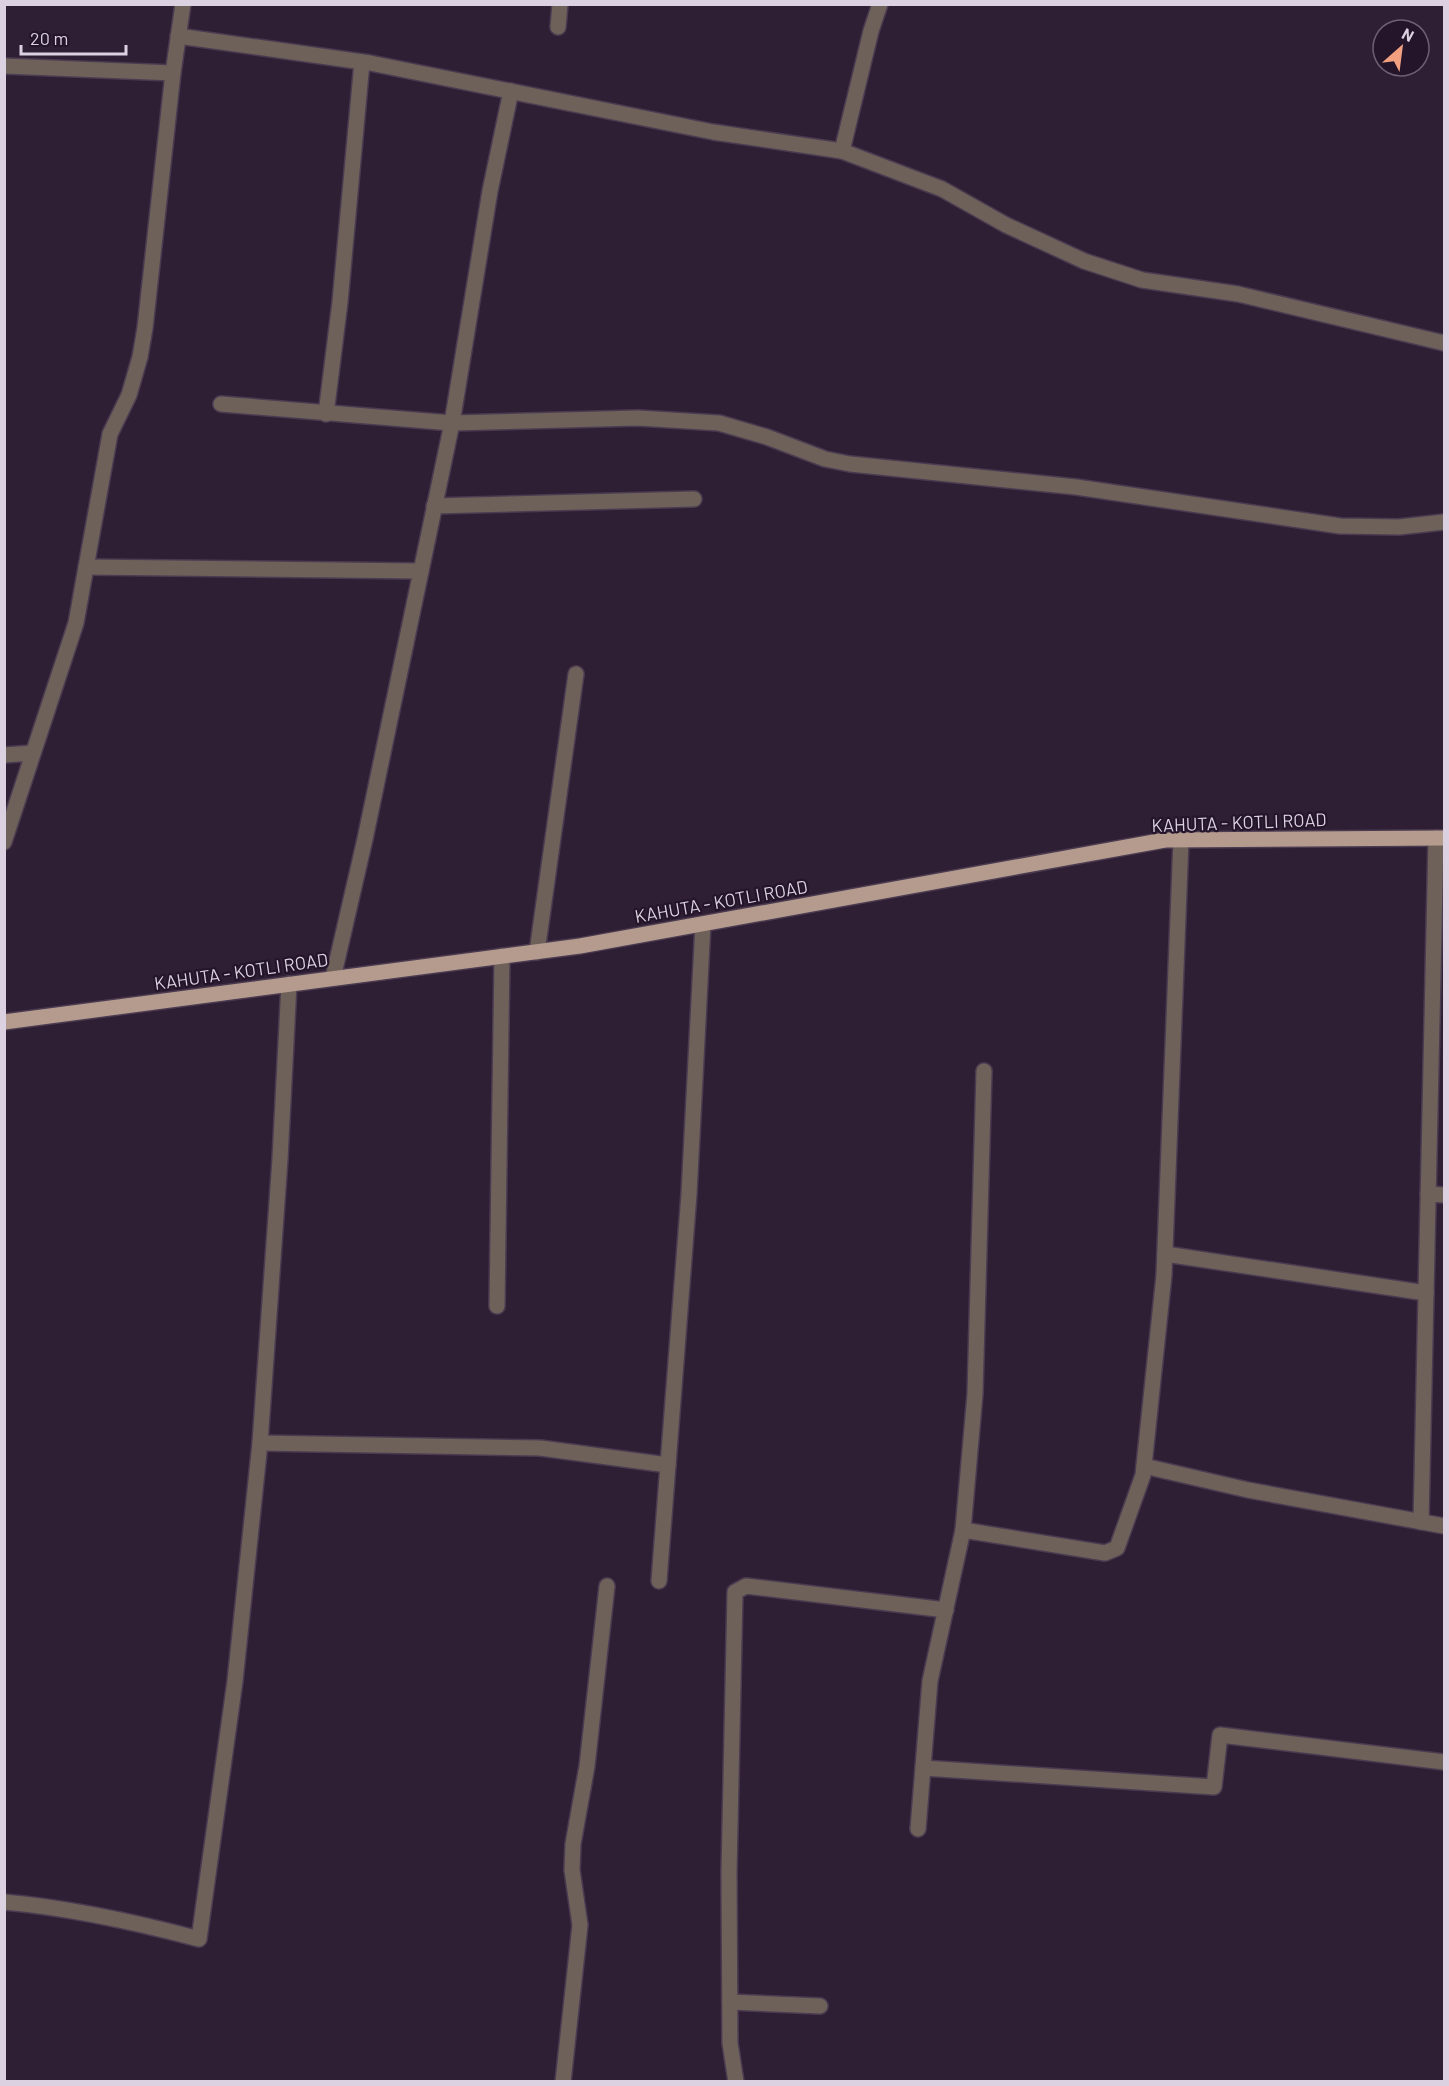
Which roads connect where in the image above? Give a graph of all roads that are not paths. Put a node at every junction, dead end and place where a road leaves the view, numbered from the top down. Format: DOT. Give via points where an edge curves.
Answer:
graph roads {
  1 [pos="183,4"];
  2 [pos="560,4"];
  3 [pos="880,4"];
  4 [pos="558,27"];
  5 [pos="178,36"];
  6 [pos="362,62"];
  7 [pos="4,66"];
  8 [pos="173,73"];
  9 [pos="511,91"];
  10 [pos="842,151"];
  11 [pos="1444,343"];
  12 [pos="221,404"];
  13 [pos="326,414"];
  14 [pos="452,423"];
  15 [pos="694,499"];
  16 [pos="434,506"];
  17 [pos="1444,522"];
  18 [pos="86,567"];
  19 [pos="421,571"];
  20 [pos="576,674"];
  21 [pos="33,753"];
  22 [pos="4,755"];
  23 [pos="1440,838"];
  24 [pos="1181,840"];
  25 [pos="4,842"];
  26 [pos="703,924"];
  27 [pos="537,952"];
  28 [pos="502,956"];
  29 [pos="333,978"];
  30 [pos="289,984"];
  31 [pos="4,1022"];
  32 [pos="984,1071"];
  33 [pos="1428,1194"];
  34 [pos="1444,1195"];
  35 [pos="1165,1254"];
  36 [pos="1426,1293"];
  37 [pos="497,1306"];
  38 [pos="260,1443"];
  39 [pos="668,1465"];
  40 [pos="1144,1466"];
  41 [pos="1421,1522"];
  42 [pos="1444,1526"];
  43 [pos="963,1530"];
  44 [pos="659,1581"];
  45 [pos="607,1586"];
  46 [pos="946,1610"];
  47 [pos="1444,1762"];
  48 [pos="923,1768"];
  49 [pos="918,1829"];
  50 [pos="4,1902"];
  51 [pos="730,2002"];
  52 [pos="820,2006"];
  53 [pos="563,2082"];
  54 [pos="736,2082"];
  1 -- 5 [label="street"];
  2 -- 4 [label="street"];
  3 -- 10 [label="street"];
  5 -- 6 [label="street"];
  5 -- 8 [label="street"];
  6 -- 9 [label="street"];
  6 -- 13 [label="street"];
  7 -- 8 [label="street"];
  8 -- 18 [label="street" via="143,338 129,395 110,434"];
  9 -- 10 [label="street" via="713,132"];
  9 -- 14 [label="street" via="490,191"];
  10 -- 11 [label="street" via="942,189 1006,225 1084,261 1142,280 1238,294"];
  12 -- 13 [label="street"];
  13 -- 14 [label="street"];
  14 -- 16 [label="street"];
  14 -- 17 [label="street" via="638,418 718,423 850,464 1076,488 1340,526"];
  15 -- 16 [label="street"];
  16 -- 19 [label="street"];
  18 -- 19 [label="street"];
  18 -- 21 [label="street" via="76,623"];
  19 -- 29 [label="street"];
  20 -- 27 [label="street"];
  21 -- 22 [label="street"];
  21 -- 25 [label="street"];
  23 -- 24 [label="main road, KAHUTA - KOTLI ROAD"];
  23 -- 33 [label="street"];
  24 -- 26 [label="main road, KAHUTA - KOTLI ROAD"];
  24 -- 35 [label="street"];
  26 -- 27 [label="main road, KAHUTA - KOTLI ROAD"];
  26 -- 39 [label="street" via="689,1194"];
  27 -- 28 [label="main road, KAHUTA - KOTLI ROAD"];
  28 -- 29 [label="main road, KAHUTA - KOTLI ROAD"];
  28 -- 37 [label="street"];
  29 -- 30 [label="main road, KAHUTA - KOTLI ROAD"];
  30 -- 31 [label="main road, KAHUTA - KOTLI ROAD"];
  30 -- 38 [label="street"];
  32 -- 43 [label="street" via="975,1394"];
  33 -- 34 [label="street"];
  33 -- 36 [label="street"];
  35 -- 36 [label="street"];
  35 -- 40 [label="street"];
  36 -- 41 [label="street"];
  38 -- 39 [label="street" via="540,1448"];
  38 -- 50 [label="street" via="235,1681 199,1939 55,1907"];
  39 -- 44 [label="street"];
  40 -- 41 [label="street" via="1248,1491"];
  40 -- 43 [label="street" via="1117,1548 1105,1553"];
  41 -- 42 [label="street"];
  43 -- 46 [label="street"];
  45 -- 53 [label="street" via="587,1766 573,1844 572,1870 580,1925"];
  46 -- 48 [label="street" via="930,1681"];
  46 -- 51 [label="street" via="746,1586 735,1592"];
  47 -- 48 [label="street" via="1220,1735 1214,1787"];
  48 -- 49 [label="street"];
  51 -- 52 [label="street"];
  51 -- 54 [label="street" via="730,2043"];
}
